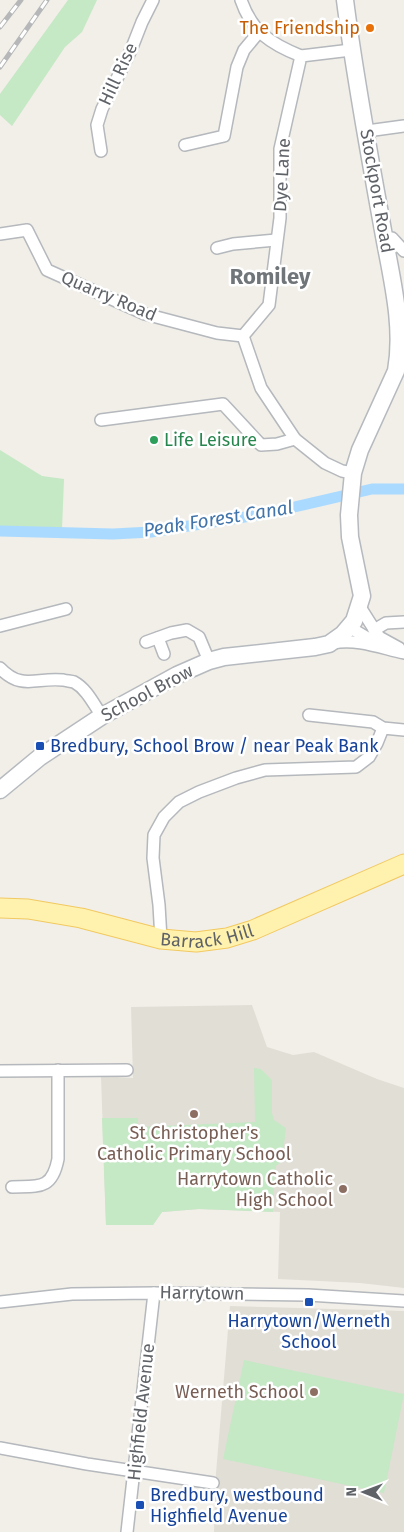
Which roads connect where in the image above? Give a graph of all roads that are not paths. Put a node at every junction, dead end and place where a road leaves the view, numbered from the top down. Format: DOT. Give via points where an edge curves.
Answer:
graph roads {
  1 [pos="153,0"];
  2 [pos="241,0"];
  3 [pos="345,0"];
  4 [pos="259,32"];
  5 [pos="352,50"];
  6 [pos="301,56"];
  7 [pos="404,126"];
  8 [pos="367,131"];
  9 [pos="186,145"];
  10 [pos="101,151"];
  11 [pos="0,234"];
  12 [pos="384,238"];
  13 [pos="276,240"];
  14 [pos="217,248"];
  15 [pos="404,251"];
  16 [pos="243,336"];
  17 [pos="402,350"];
  18 [pos="101,420"];
  19 [pos="295,439"];
  20 [pos="352,476"];
  21 [pos="360,607"];
  22 [pos="66,609"];
  23 [pos="404,622"];
  24 [pos="0,626"];
  25 [pos="348,627"];
  26 [pos="374,630"];
  27 [pos="158,638"];
  28 [pos="146,642"];
  29 [pos="322,645"];
  30 [pos="389,650"];
  31 [pos="404,652"];
  32 [pos="164,654"];
  33 [pos="209,660"];
  34 [pos="0,668"];
  35 [pos="309,715"];
  36 [pos="102,716"];
  37 [pos="383,728"];
  38 [pos="404,730"];
  39 [pos="0,790"];
  40 [pos="404,864"];
  41 [pos="0,908"];
  42 [pos="161,939"];
  43 [pos="58,1070"];
  44 [pos="127,1070"];
  45 [pos="0,1071"];
  46 [pos="12,1187"];
  47 [pos="154,1293"];
  48 [pos="404,1301"];
  49 [pos="0,1302"];
  50 [pos="0,1448"];
  51 [pos="134,1471"];
  52 [pos="213,1483"];
  53 [pos="127,1532"];
  1 -- 10 [label="street, Hill Rise" via="96,125"];
  2 -- 4 [label="street" via="246,14"];
  3 -- 5 [label="main road, Stockport Road"];
  4 -- 6 [label="street" via="278,46"];
  4 -- 9 [label="street" via="244,50 237,67 224,136"];
  5 -- 6 [label="street"];
  5 -- 8 [label="main road, Stockport Road"];
  6 -- 13 [label="street, Dye Lane" via="280,149 280,218"];
  7 -- 8 [label="street"];
  8 -- 12 [label="main road, Stockport Road"];
  11 -- 16 [label="street, Quarry Road" via="27,230 47,270 145,314 217,333"];
  12 -- 15 [label="street" via="392,238"];
  12 -- 17 [label="main road, Stockport Road"];
  13 -- 14 [label="street"];
  13 -- 16 [label="street, Dye Lane" via="268,306"];
  16 -- 19 [label="street" via="261,388"];
  17 -- 20 [label="main road, Stockport Road"];
  18 -- 19 [label="street" via="222,404 262,445"];
  19 -- 20 [label="street" via="325,463"];
  20 -- 21 [label="main road, Stockport Road" via="350,537 362,590"];
  21 -- 25 [label="main road"];
  21 -- 26 [label="street"];
  22 -- 24 [label="street"];
  23 -- 26 [label="street" via="386,624"];
  25 -- 29 [label="main road" via="343,634"];
  25 -- 30 [label="street"];
  26 -- 31 [label="street"];
  27 -- 28 [label="street"];
  27 -- 32 [label="street"];
  27 -- 33 [label="street" via="187,630 199,637"];
  29 -- 30 [label="street" via="345,641"];
  29 -- 33 [label="main road, School Brow"];
  30 -- 31 [label="street"];
  33 -- 36 [label="main road, School Brow"];
  34 -- 36 [label="street" via="9,678 24,682 73,682 83,689"];
  35 -- 37 [label="street" via="373,722"];
  36 -- 39 [label="main road, School Brow"];
  37 -- 38 [label="street"];
  37 -- 42 [label="street" via="369,757 356,766 265,770 208,788 179,802 164,817 154,835 153,858"];
  40 -- 42 [label="main road, Barrack Hill" via="253,930 196,942"];
  41 -- 42 [label="main road, Barrack Hill" via="80,918"];
  43 -- 44 [label="street"];
  43 -- 45 [label="street"];
  43 -- 46 [label="street" via="56,1173 48,1182 38,1186"];
  47 -- 48 [label="street, Harrytown" via="308,1295"];
  47 -- 49 [label="street, Harrytown" via="72,1294"];
  47 -- 51 [label="street, Highfield Avenue"];
  50 -- 51 [label="street"];
  51 -- 52 [label="street"];
  51 -- 53 [label="street, Highfield Avenue"];
}
